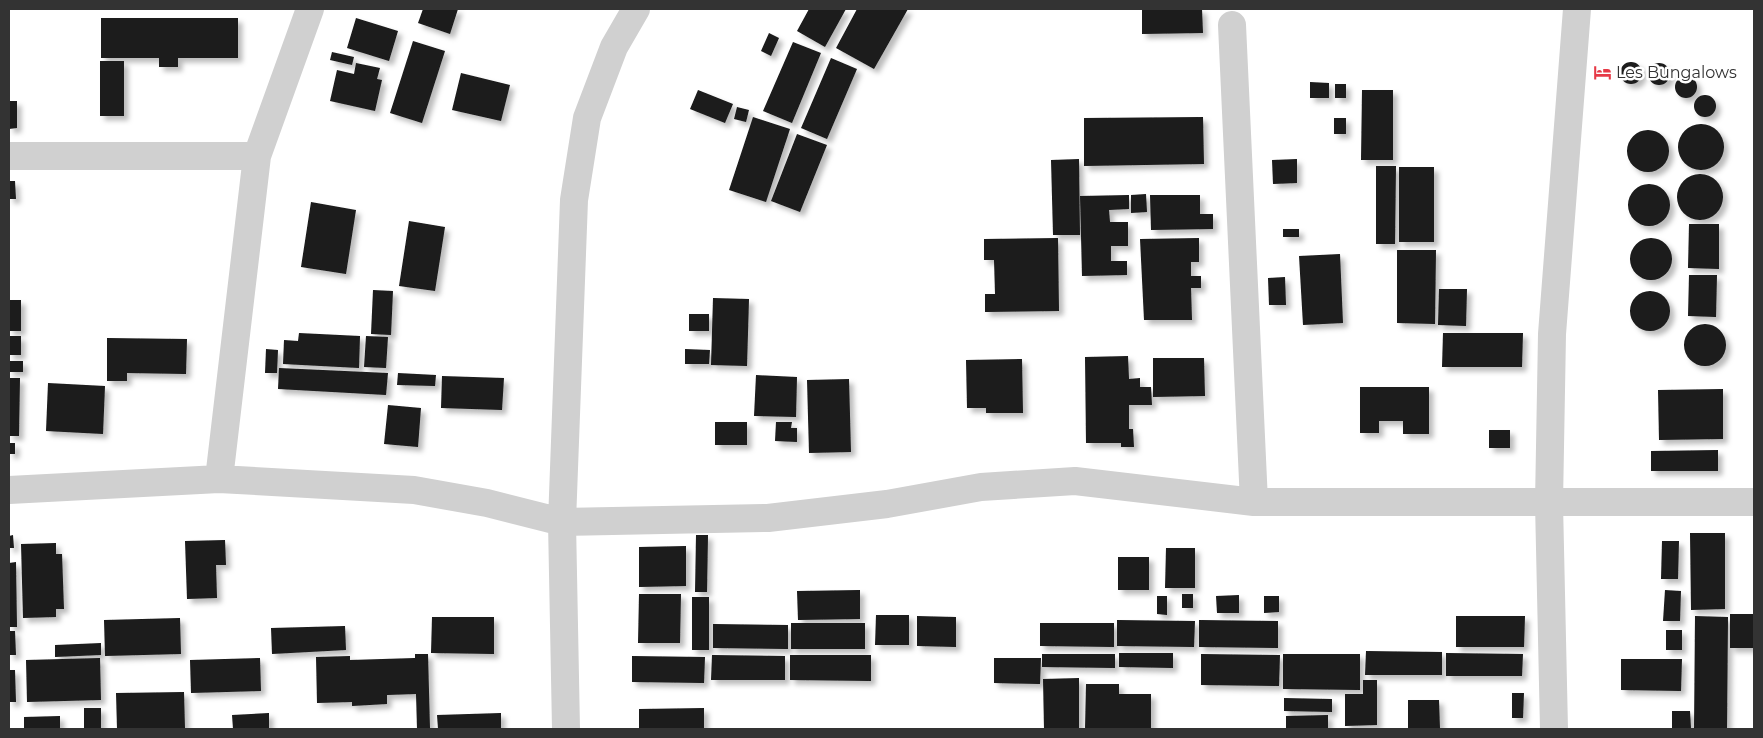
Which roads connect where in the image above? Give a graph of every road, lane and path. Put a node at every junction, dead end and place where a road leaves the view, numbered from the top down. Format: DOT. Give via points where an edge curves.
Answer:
graph roads {
  1 [pos="310,9"];
  2 [pos="636,9"];
  3 [pos="1577,9"];
  4 [pos="1232,25"];
  5 [pos="9,156"];
  6 [pos="258,156"];
  7 [pos="219,479"];
  8 [pos="9,490"];
  9 [pos="1254,502"];
  10 [pos="1754,502"];
  11 [pos="1549,503"];
  12 [pos="562,522"];
  13 [pos="566,729"];
  14 [pos="1554,729"];
  1 -- 6 [label="street"];
  2 -- 12 [label="street" via="614,47 588,118 574,200"];
  3 -- 11 [label="street" via="1552,334"];
  4 -- 9 [label="street"];
  5 -- 6 [label="street"];
  6 -- 7 [label="street"];
  7 -- 8 [label="street"];
  7 -- 12 [label="street" via="414,490 487,503"];
  9 -- 11 [label="street"];
  9 -- 12 [label="street" via="1075,481 982,486 887,504 768,518"];
  10 -- 11 [label="street"];
  11 -- 14 [label="street"];
  12 -- 13 [label="street"];
}
